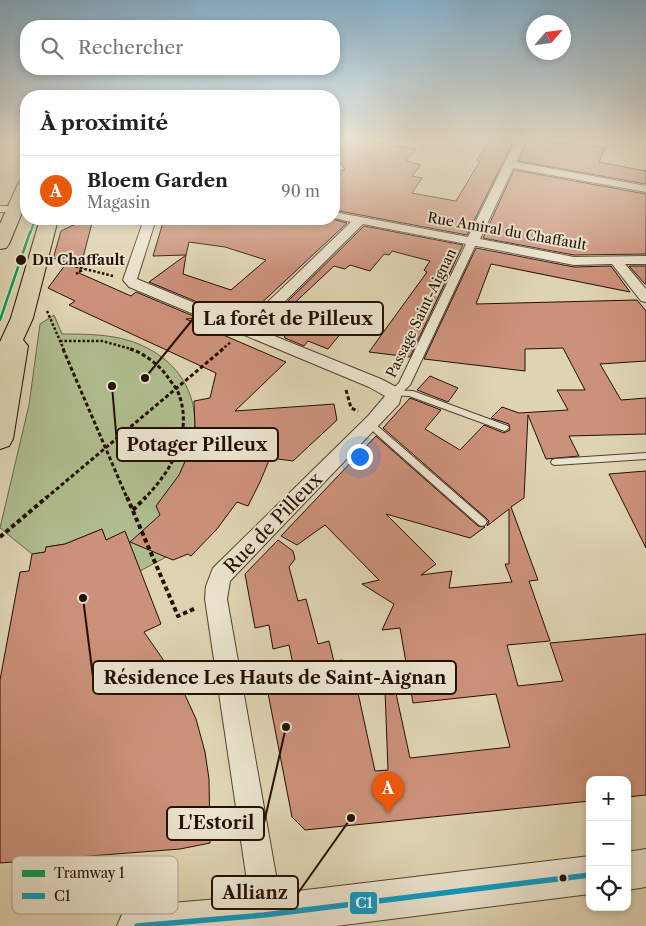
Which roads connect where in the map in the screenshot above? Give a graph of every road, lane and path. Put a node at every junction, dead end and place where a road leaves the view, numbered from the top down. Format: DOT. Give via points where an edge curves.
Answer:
graph roads {
  1 [pos="500,185"];
  2 [pos="625,185"];
  3 [pos="646,189"];
  4 [pos="20,192"];
  5 [pos="7,209"];
  6 [pos="340,216"];
  7 [pos="360,220"];
  8 [pos="48,225"];
  9 [pos="148,225"];
  10 [pos="472,242"];
  11 [pos="0,244"];
  12 [pos="52,258"];
  13 [pos="646,260"];
  14 [pos="616,261"];
  15 [pos="84,269"];
  16 [pos="76,274"];
  17 [pos="130,280"];
  18 [pos="646,298"];
  19 [pos="24,312"];
  20 [pos="248,330"];
  21 [pos="60,341"];
  22 [pos="213,356"];
  23 [pos="0,366"];
  24 [pos="344,386"];
  25 [pos="177,387"];
  26 [pos="394,394"];
  27 [pos="352,408"];
  28 [pos="370,424"];
  29 [pos="505,428"];
  30 [pos="0,439"];
  31 [pos="105,447"];
  32 [pos="646,456"];
  33 [pos="554,462"];
  34 [pos="133,510"];
  35 [pos="482,522"];
  36 [pos="0,537"];
  37 [pos="216,599"];
  38 [pos="646,868"];
  39 [pos="631,870"];
  40 [pos="586,875"];
  41 [pos="264,915"];
  42 [pos="137,926"];
  1 -- 10 [label="street"];
  2 -- 3 [label="street"];
  4 -- 5 [label="main road"];
  5 -- 11 [label="main road"];
  6 -- 7 [label="street, Rue Amiral du Chaffault"];
  7 -- 10 [label="street, Rue Amiral du Chaffault"];
  7 -- 20 [label="street"];
  8 -- 19 [label="main road"];
  9 -- 17 [label="street"];
  10 -- 14 [label="street, Rue Amiral du Chaffault" via="574,261"];
  10 -- 26 [label="street, Passage Saint-Aignan" via="404,385"];
  12 -- 15 [label="path"];
  13 -- 14 [label="street, Rue Amiral du Chaffault"];
  14 -- 18 [label="street"];
  15 -- 16 [label="path"];
  15 -- 17 [label="path"];
  17 -- 20 [label="street"];
  19 -- 21 [label="path" via="45,306"];
  19 -- 23 [label="main road"];
  19 -- 30 [label="main road"];
  20 -- 26 [label="street"];
  21 -- 25 [label="path" via="93,340 126,347 151,359"];
  21 -- 31 [label="path"];
  22 -- 25 [label="path"];
  24 -- 27 [label="path"];
  25 -- 31 [label="path"];
  25 -- 34 [label="path" via="184,415 177,453 154,490"];
  26 -- 28 [label="street, Rue de Pilleux" via="393,400"];
  26 -- 29 [label="lane" via="410,392"];
  28 -- 35 [label="lane"];
  28 -- 37 [label="street, Rue de Pilleux" via="222,575"];
  31 -- 34 [label="path"];
  31 -- 36 [label="path"];
  32 -- 33 [label="lane"];
  34 -- 37 [label="path" via="178,616"];
  37 -- 41 [label="street, Rue de Pilleux" via="262,881"];
  38 -- 39 [label="street"];
  40 -- 41 [label="street"];
  41 -- 42 [label="street"];
}
